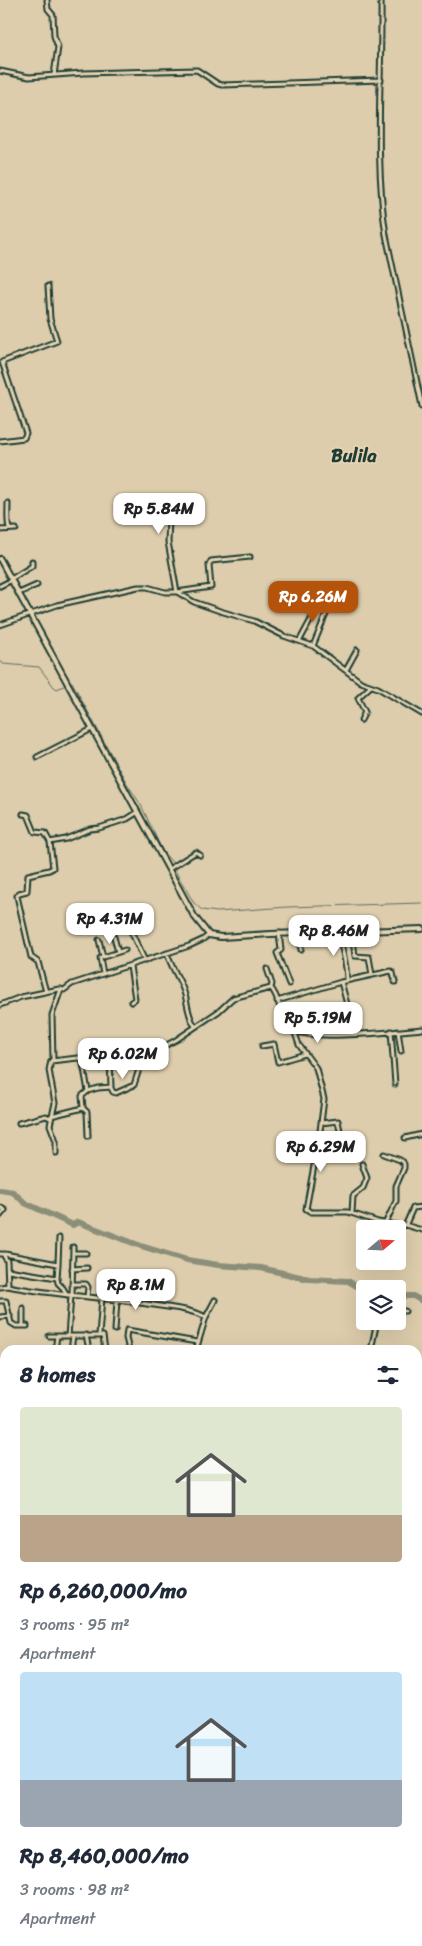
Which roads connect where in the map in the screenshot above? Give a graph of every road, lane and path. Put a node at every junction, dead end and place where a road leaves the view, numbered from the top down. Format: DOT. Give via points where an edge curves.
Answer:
graph roads {
  1 [pos="47,0"];
  2 [pos="381,0"];
  3 [pos="0,71"];
  4 [pos="54,74"];
  5 [pos="381,80"];
  6 [pos="48,286"];
  7 [pos="422,406"];
  8 [pos="0,440"];
  9 [pos="8,503"];
  10 [pos="197,510"];
  11 [pos="9,528"];
  12 [pos="16,529"];
  13 [pos="0,530"];
  14 [pos="250,557"];
  15 [pos="0,560"];
  16 [pos="32,561"];
  17 [pos="11,580"];
  18 [pos="37,585"];
  19 [pos="0,586"];
  20 [pos="177,592"];
  21 [pos="19,593"];
  22 [pos="329,607"];
  23 [pos="31,614"];
  24 [pos="314,614"];
  25 [pos="0,625"];
  26 [pos="300,640"];
  27 [pos="313,646"];
  28 [pos="357,650"];
  29 [pos="346,670"];
  30 [pos="371,686"];
  31 [pos="422,714"];
  32 [pos="360,720"];
  33 [pos="93,728"];
  34 [pos="36,757"];
  35 [pos="138,812"];
  36 [pos="23,814"];
  37 [pos="50,842"];
  38 [pos="200,855"];
  39 [pos="171,869"];
  40 [pos="126,921"];
  41 [pos="422,929"];
  42 [pos="352,931"];
  43 [pos="339,932"];
  44 [pos="298,933"];
  45 [pos="279,934"];
  46 [pos="209,935"];
  47 [pos="114,937"];
  48 [pos="99,940"];
  49 [pos="125,950"];
  50 [pos="301,950"];
  51 [pos="118,952"];
  52 [pos="167,953"];
  53 [pos="103,957"];
  54 [pos="145,961"];
  55 [pos="130,966"];
  56 [pos="267,969"];
  57 [pos="103,974"];
  58 [pos="372,975"];
  59 [pos="347,980"];
  60 [pos="341,982"];
  61 [pos="395,982"];
  62 [pos="288,984"];
  63 [pos="271,988"];
  64 [pos="61,989"];
  65 [pos="46,992"];
  66 [pos="277,1001"];
  67 [pos="131,1002"];
  68 [pos="0,1005"];
  69 [pos="195,1026"];
  70 [pos="422,1029"];
  71 [pos="398,1031"];
  72 [pos="390,1032"];
  73 [pos="295,1033"];
  74 [pos="355,1034"];
  75 [pos="262,1046"];
  76 [pos="138,1051"];
  77 [pos="401,1051"];
  78 [pos="305,1054"];
  79 [pos="110,1055"];
  80 [pos="82,1058"];
  81 [pos="53,1060"];
  82 [pos="395,1084"];
  83 [pos="111,1087"];
  84 [pos="88,1091"];
  85 [pos="83,1108"];
  86 [pos="51,1117"];
  87 [pos="19,1123"];
  88 [pos="321,1123"];
  89 [pos="422,1134"];
  90 [pos="88,1136"];
  91 [pos="341,1136"];
  92 [pos="405,1138"];
  93 [pos="56,1153"];
  94 [pos="384,1154"];
  95 [pos="362,1164"];
  96 [pos="0,1207"];
  97 [pos="422,1207"];
  98 [pos="352,1213"];
  99 [pos="0,1216"];
  100 [pos="373,1220"];
  101 [pos="387,1220"];
  102 [pos="406,1221"];
  103 [pos="406,1226"];
  104 [pos="422,1230"];
  105 [pos="60,1238"];
  106 [pos="73,1247"];
  107 [pos="73,1253"];
  108 [pos="86,1253"];
  109 [pos="2,1254"];
  110 [pos="58,1264"];
  111 [pos="87,1268"];
  112 [pos="72,1269"];
  113 [pos="8,1270"];
  114 [pos="57,1278"];
  115 [pos="72,1284"];
  116 [pos="8,1286"];
  117 [pos="103,1286"];
  118 [pos="118,1286"];
  119 [pos="0,1287"];
  120 [pos="70,1296"];
  121 [pos="87,1296"];
  122 [pos="102,1298"];
  123 [pos="117,1300"];
  124 [pos="214,1300"];
  125 [pos="0,1302"];
  126 [pos="23,1308"];
  127 [pos="10,1316"];
  128 [pos="0,1317"];
  129 [pos="206,1317"];
  130 [pos="115,1330"];
  131 [pos="375,1330"];
  132 [pos="99,1335"];
  133 [pos="49,1336"];
  134 [pos="57,1336"];
  135 [pos="70,1336"];
  136 [pos="86,1336"];
  137 [pos="197,1342"];
  138 [pos="56,1345"];
  139 [pos="71,1345"];
  140 [pos="87,1345"];
  141 [pos="104,1345"];
  142 [pos="128,1345"];
  143 [pos="197,1345"];
  144 [pos="372,1345"];
  1 -- 4 [label="street" via="58,47"];
  2 -- 5 [label="street"];
  3 -- 4 [label="street" via="29,77"];
  4 -- 5 [label="street" via="197,70 222,85"];
  5 -- 7 [label="street" via="384,222"];
  6 -- 8 [label="street" via="50,319 57,341 3,361 26,433 24,438"];
  9 -- 11 [label="street"];
  10 -- 20 [label="street" via="169,519 168,542"];
  11 -- 12 [label="street"];
  11 -- 13 [label="street"];
  14 -- 20 [label="street" via="210,561 211,587"];
  15 -- 17 [label="street"];
  16 -- 17 [label="street" via="32,566"];
  17 -- 19 [label="street"];
  17 -- 21 [label="street"];
  18 -- 21 [label="street"];
  20 -- 23 [label="street" via="138,587 56,605"];
  20 -- 26 [label="street" via="194,602"];
  21 -- 23 [label="street"];
  22 -- 27 [label="street"];
  23 -- 25 [label="street"];
  23 -- 33 [label="street"];
  24 -- 26 [label="street"];
  26 -- 27 [label="street"];
  27 -- 29 [label="street"];
  28 -- 29 [label="street"];
  29 -- 30 [label="street"];
  30 -- 31 [label="street"];
  30 -- 32 [label="street" via="358,698 366,712"];
  33 -- 34 [label="street"];
  33 -- 35 [label="street"];
  35 -- 37 [label="street" via="98,829"];
  35 -- 39 [label="street"];
  36 -- 37 [label="street" via="28,816 35,832 44,833"];
  37 -- 65 [label="street" via="53,868 28,875 28,891 17,896 31,957 38,962"];
  38 -- 39 [label="street" via="196,852"];
  39 -- 46 [label="street" via="194,916"];
  40 -- 54 [label="street"];
  41 -- 42 [label="street"];
  42 -- 43 [label="street"];
  42 -- 58 [label="street" via="355,956 369,957"];
  43 -- 44 [label="street"];
  43 -- 59 [label="street"];
  44 -- 45 [label="street"];
  44 -- 50 [label="street"];
  45 -- 46 [label="street"];
  45 -- 62 [label="street" via="281,950 277,953"];
  46 -- 52 [label="street"];
  47 -- 51 [label="street"];
  48 -- 53 [label="street"];
  49 -- 51 [label="street"];
  51 -- 53 [label="street"];
  52 -- 54 [label="street"];
  52 -- 69 [label="street"];
  53 -- 57 [label="street" via="100,958"];
  54 -- 55 [label="street"];
  55 -- 57 [label="street"];
  55 -- 67 [label="street" via="135,999"];
  56 -- 63 [label="street"];
  57 -- 64 [label="street"];
  58 -- 59 [label="street"];
  58 -- 61 [label="street" via="392,971"];
  59 -- 60 [label="street"];
  60 -- 66 [label="street"];
  60 -- 74 [label="street"];
  63 -- 66 [label="street"];
  63 -- 69 [label="street" via="233,998"];
  64 -- 65 [label="street"];
  64 -- 81 [label="street" via="52,1015"];
  65 -- 68 [label="street"];
  66 -- 73 [label="street" via="284,1020"];
  69 -- 76 [label="street" via="164,1047"];
  70 -- 71 [label="street"];
  71 -- 72 [label="street"];
  71 -- 77 [label="street"];
  72 -- 74 [label="street"];
  72 -- 82 [label="street"];
  73 -- 74 [label="street"];
  73 -- 78 [label="street"];
  75 -- 78 [label="street" via="274,1044 278,1062"];
  76 -- 79 [label="street"];
  76 -- 83 [label="street" via="140,1068 133,1086 116,1093"];
  78 -- 88 [label="street" via="316,1068 323,1094"];
  79 -- 80 [label="street"];
  79 -- 83 [label="street"];
  80 -- 81 [label="street"];
  80 -- 84 [label="street"];
  81 -- 86 [label="street" via="49,1070 55,1099"];
  83 -- 84 [label="street"];
  84 -- 85 [label="street" via="82,1096"];
  85 -- 86 [label="street"];
  85 -- 90 [label="street" via="87,1112"];
  86 -- 87 [label="street"];
  86 -- 93 [label="street"];
  88 -- 91 [label="street" via="338,1121"];
  88 -- 98 [label="street" via="306,1209 310,1212"];
  89 -- 92 [label="street"];
  94 -- 101 [label="street" via="404,1164 396,1186 396,1201"];
  95 -- 98 [label="street" via="367,1178 363,1188 353,1196"];
  96 -- 99 [label="street" via="7,1211"];
  97 -- 102 [label="street" via="412,1209"];
  98 -- 100 [label="street"];
  103 -- 104 [label="street"];
  105 -- 110 [label="street"];
  106 -- 107 [label="street"];
  107 -- 108 [label="street"];
  107 -- 112 [label="street"];
  109 -- 110 [label="street"];
  109 -- 113 [label="street" via="7,1258"];
  110 -- 114 [label="street"];
  111 -- 112 [label="street"];
  112 -- 115 [label="street"];
  113 -- 114 [label="street"];
  113 -- 116 [label="street"];
  114 -- 120 [label="street" via="58,1284"];
  115 -- 120 [label="street"];
  115 -- 121 [label="street" via="86,1284"];
  116 -- 119 [label="street"];
  116 -- 120 [label="street"];
  117 -- 122 [label="street"];
  118 -- 123 [label="street"];
  120 -- 121 [label="street"];
  120 -- 135 [label="street"];
  121 -- 122 [label="street"];
  122 -- 123 [label="street"];
  122 -- 132 [label="street"];
  123 -- 129 [label="street" via="186,1310"];
  123 -- 130 [label="street"];
  124 -- 129 [label="street"];
  125 -- 127 [label="street" via="7,1302"];
  126 -- 127 [label="street" via="25,1326 13,1324"];
  127 -- 128 [label="street"];
  129 -- 137 [label="street"];
  131 -- 144 [label="street"];
  132 -- 136 [label="street"];
  132 -- 141 [label="street" via="103,1336"];
  133 -- 134 [label="street"];
  134 -- 135 [label="street"];
  134 -- 138 [label="street"];
  135 -- 136 [label="street"];
  135 -- 139 [label="street"];
  136 -- 140 [label="street"];
  137 -- 142 [label="street" via="127,1330"];
  137 -- 143 [label="street"];
}
